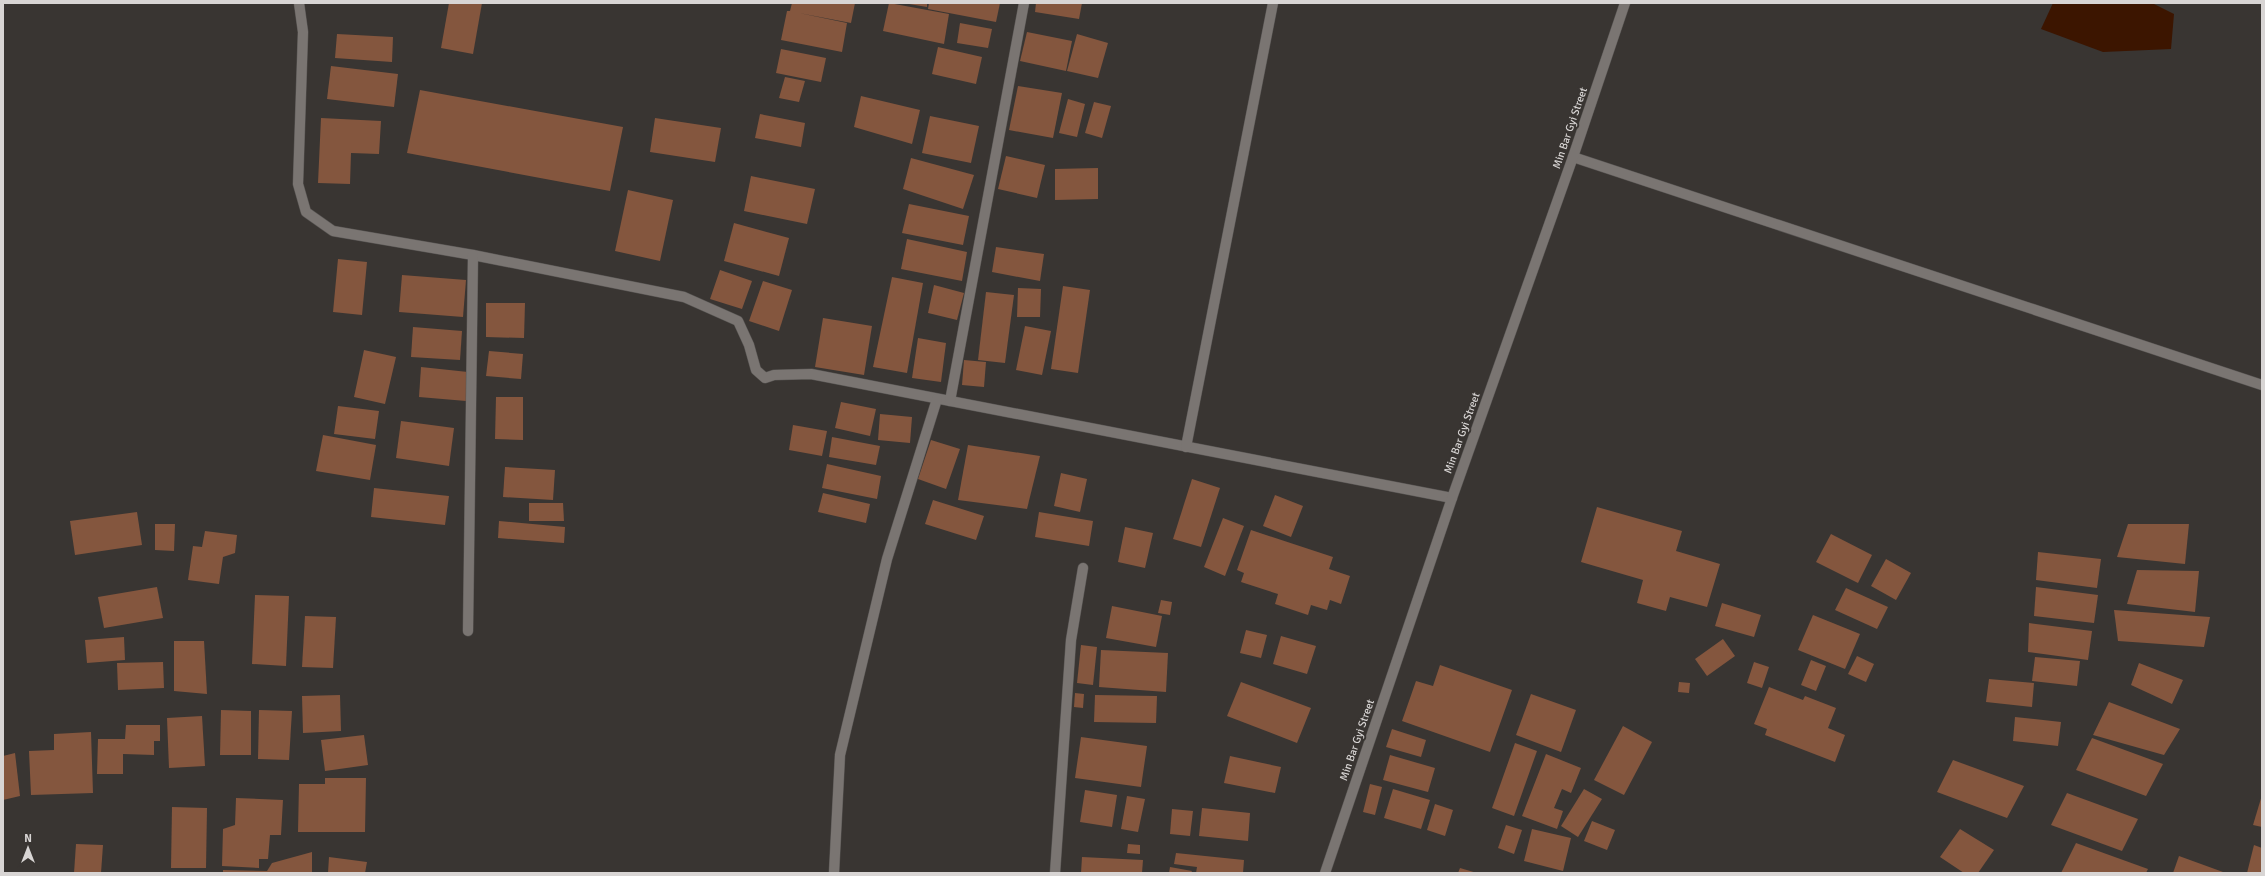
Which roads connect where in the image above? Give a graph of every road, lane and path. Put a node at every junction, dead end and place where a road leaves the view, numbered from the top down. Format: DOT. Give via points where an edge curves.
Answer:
graph roads {
  1 [pos="299,3"];
  2 [pos="1024,3"];
  3 [pos="1273,3"];
  4 [pos="1625,3"];
  5 [pos="1573,157"];
  6 [pos="474,255"];
  7 [pos="2262,385"];
  8 [pos="937,398"];
  9 [pos="950,401"];
  10 [pos="1186,447"];
  11 [pos="1452,498"];
  12 [pos="1083,568"];
  13 [pos="468,631"];
  14 [pos="834,873"];
  15 [pos="1055,873"];
  16 [pos="1325,873"];
  1 -- 6 [label="street" via="303,32 298,184 306,212 333,231"];
  2 -- 9 [label="street"];
  3 -- 10 [label="street"];
  4 -- 5 [label="street, Min Bar Gyi Street"];
  5 -- 7 [label="street"];
  5 -- 11 [label="street, Min Bar Gyi Street"];
  6 -- 8 [label="street" via="684,297 738,321 749,345 756,370 765,378 774,375 811,374"];
  6 -- 13 [label="street"];
  8 -- 9 [label="street"];
  8 -- 14 [label="street" via="887,559 840,755"];
  9 -- 10 [label="street"];
  10 -- 11 [label="street"];
  11 -- 16 [label="street, Min Bar Gyi Street"];
  12 -- 15 [label="street" via="1071,640"];
}
